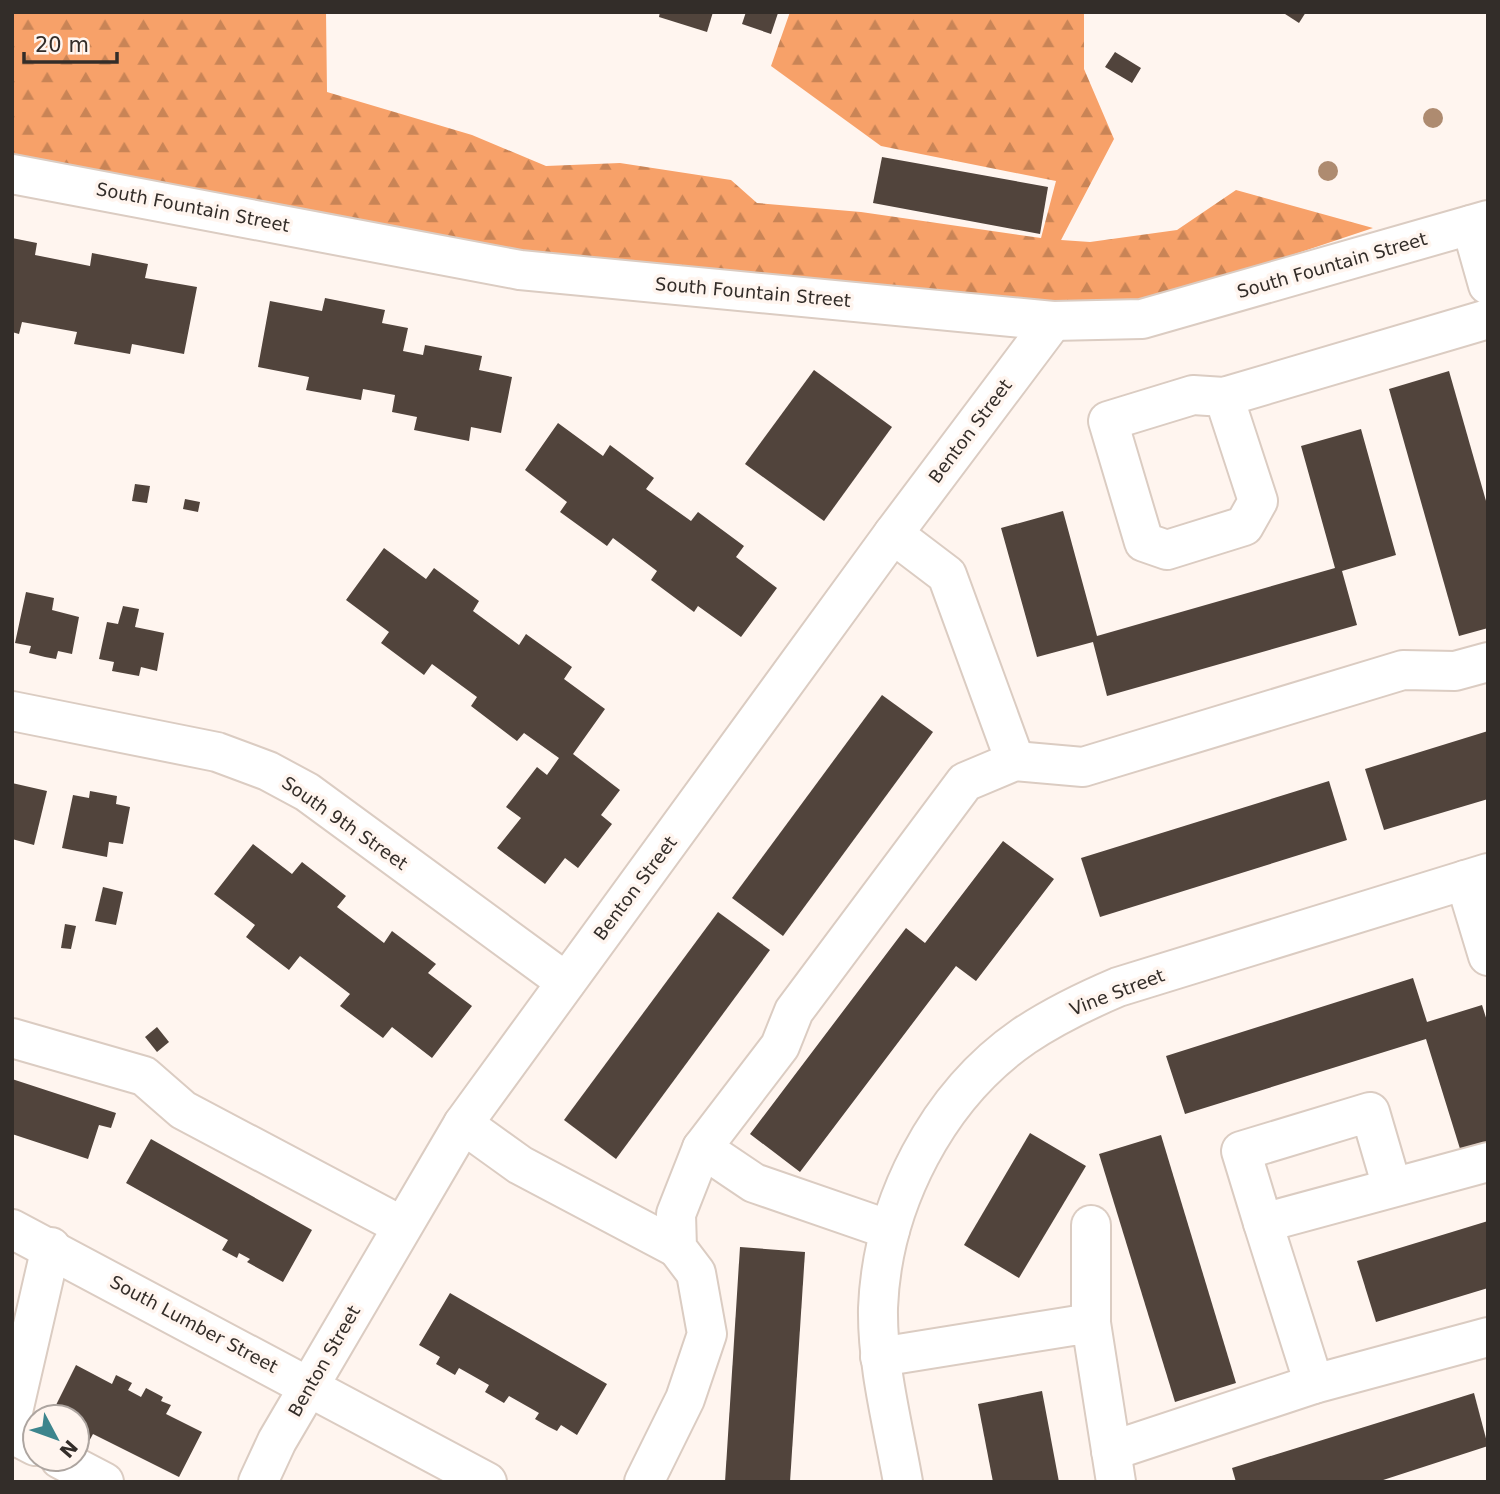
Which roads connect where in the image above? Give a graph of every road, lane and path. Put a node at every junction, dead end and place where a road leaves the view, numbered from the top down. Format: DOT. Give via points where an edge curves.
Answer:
graph roads {
  1 [pos="12,174"];
  2 [pos="1479,222"];
  3 [pos="1488,285"];
  4 [pos="1488,319"];
  5 [pos="1053,321"];
  6 [pos="1224,397"];
  7 [pos="893,534"];
  8 [pos="1488,662"];
  9 [pos="12,711"];
  10 [pos="1015,761"];
  11 [pos="1477,877"];
  12 [pos="1488,956"];
  13 [pos="566,982"];
  14 [pos="12,1038"];
  15 [pos="463,1124"];
  16 [pos="702,1148"];
  17 [pos="1488,1162"];
  18 [pos="1392,1186"];
  19 [pos="1263,1223"];
  20 [pos="1091,1225"];
  21 [pos="402,1226"];
  22 [pos="12,1229"];
  23 [pos="890,1230"];
  24 [pos="51,1247"];
  25 [pos="677,1248"];
  26 [pos="1091,1323"];
  27 [pos="1488,1337"];
  28 [pos="880,1357"];
  29 [pos="1314,1384"];
  30 [pos="311,1387"];
  31 [pos="12,1416"];
  32 [pos="1114,1466"];
  33 [pos="258,1482"];
  34 [pos="487,1482"];
  35 [pos="644,1482"];
  36 [pos="903,1482"];
  1 -- 5 [label="street, South Fountain Street" via="520,270"];
  2 -- 3 [label="street"];
  2 -- 5 [label="street, South Fountain Street" via="1142,319"];
  4 -- 6 [label="street"];
  5 -- 7 [label="street, Benton Street"];
  6 -- 6 [label="street" via="1193,395 1108,421 1144,541 1167,550 1244,526 1258,501"];
  7 -- 10 [label="street" via="947,575"];
  7 -- 13 [label="street, Benton Street"];
  8 -- 10 [label="street" via="1455,671 1403,670 1083,768"];
  9 -- 13 [label="street, South 9th Street" via="217,752 268,771 307,792"];
  10 -- 16 [label="street" via="965,782 794,1011 779,1046"];
  11 -- 12 [label="street"];
  11 -- 23 [label="street, Vine Street" via="1118,987 1074,1006 1023,1037 968,1086 938,1124 914,1166"];
  13 -- 15 [label="street, Benton Street"];
  14 -- 21 [label="street" via="144,1076 183,1110"];
  15 -- 21 [label="street, Benton Street"];
  15 -- 25 [label="street" via="520,1165"];
  16 -- 23 [label="street" via="754,1183"];
  16 -- 25 [label="street" via="676,1214"];
  17 -- 18 [label="street"];
  18 -- 19 [label="street"];
  18 -- 19 [label="street" via="1370,1112 1241,1151"];
  19 -- 29 [label="street"];
  20 -- 26 [label="street"];
  21 -- 30 [label="street, Benton Street"];
  22 -- 24 [label="street, South Lumber Street"];
  23 -- 28 [label="street, Vine Street" via="878,1308"];
  24 -- 30 [label="street, South Lumber Street"];
  24 -- 31 [label="street"];
  25 -- 35 [label="street" via="696,1273 707,1334 685,1399"];
  26 -- 28 [label="street"];
  26 -- 32 [label="street"];
  27 -- 29 [label="street"];
  28 -- 36 [label="street, Vine Street"];
  29 -- 32 [label="street"];
  30 -- 33 [label="street, Benton Street"];
  30 -- 34 [label="street, South Lumber Street"];
}
